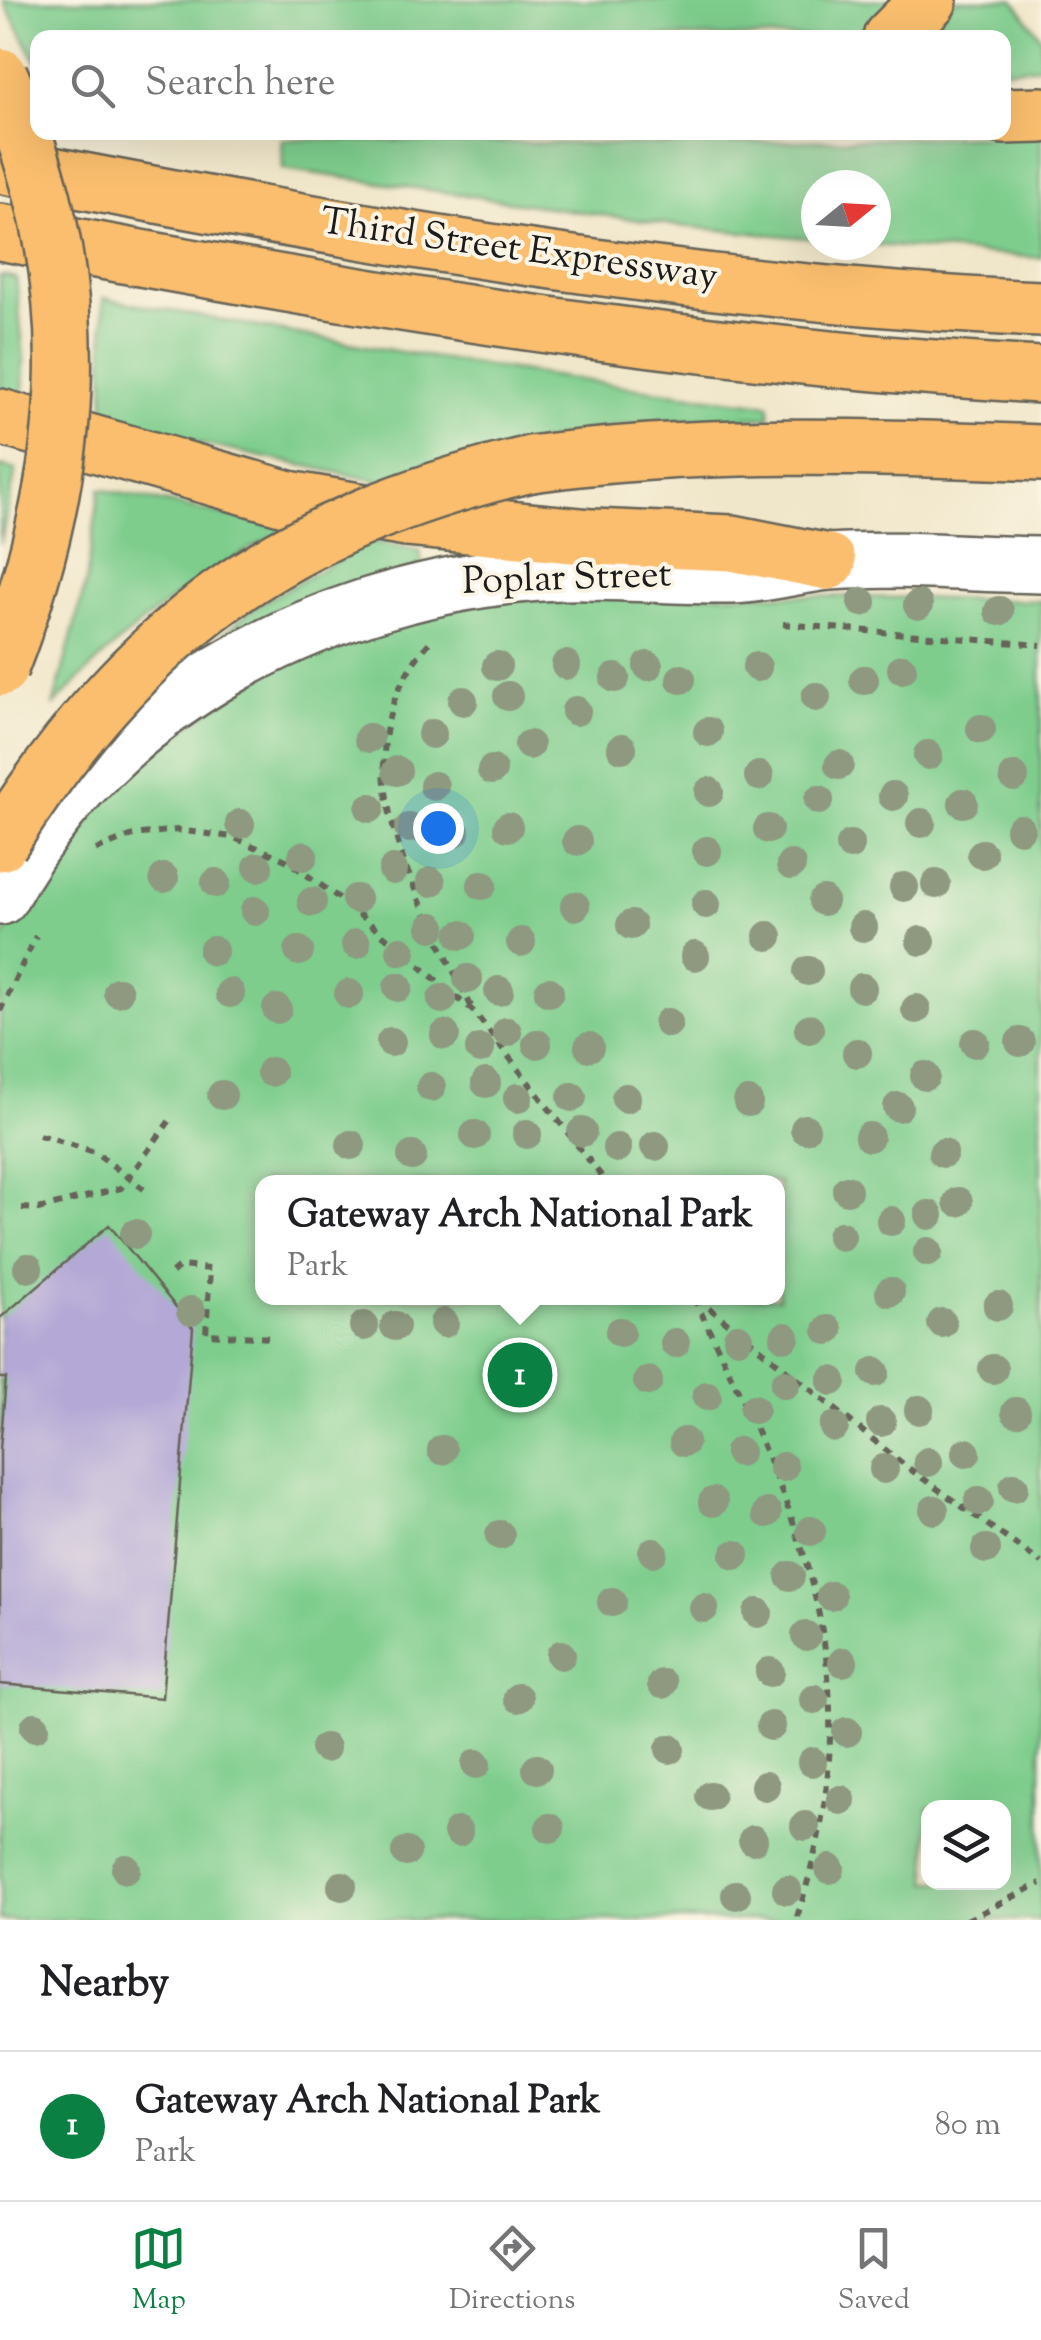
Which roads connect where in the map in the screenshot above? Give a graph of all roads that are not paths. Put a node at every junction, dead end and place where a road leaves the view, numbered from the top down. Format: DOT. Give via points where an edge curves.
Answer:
graph roads {
  1 [pos="929,0"];
  2 [pos="899,30"];
  3 [pos="0,76"];
  4 [pos="0,105"];
  5 [pos="30,108"];
  6 [pos="1041,115"];
  7 [pos="1011,116"];
  8 [pos="0,164"];
  9 [pos="0,232"];
  10 [pos="1041,309"];
  11 [pos="1041,375"];
  12 [pos="0,417"];
  13 [pos="677,450"];
  14 [pos="1041,454"];
  15 [pos="1041,492"];
  16 [pos="828,562"];
  17 [pos="1041,565"];
  18 [pos="0,668"];
  19 [pos="0,843"];
  20 [pos="20,913"];
  1 -- 2 [label="highway"];
  3 -- 18 [label="highway, bridge" via="59,261 65,339 55,482 38,561"];
  4 -- 5 [label="highway"];
  6 -- 7 [label="highway"];
  8 -- 10 [label="highway, Third Street Expressway" via="515,254 800,292"];
  9 -- 11 [label="highway, Third Street Expressway" via="588,330 846,362"];
  12 -- 16 [label="highway" via="289,499 573,536 732,542"];
  13 -- 14 [label="highway" via="904,447"];
  13 -- 15 [label="highway" via="769,466"];
  13 -- 19 [label="highway, bridge" via="531,464 428,492 300,546 148,652 70,740"];
  16 -- 17 [label="street, Poplar Street"];
  16 -- 20 [label="street, Poplar Street" via="732,576 523,574 435,587 293,634 154,714 97,766 22,856"];
}
